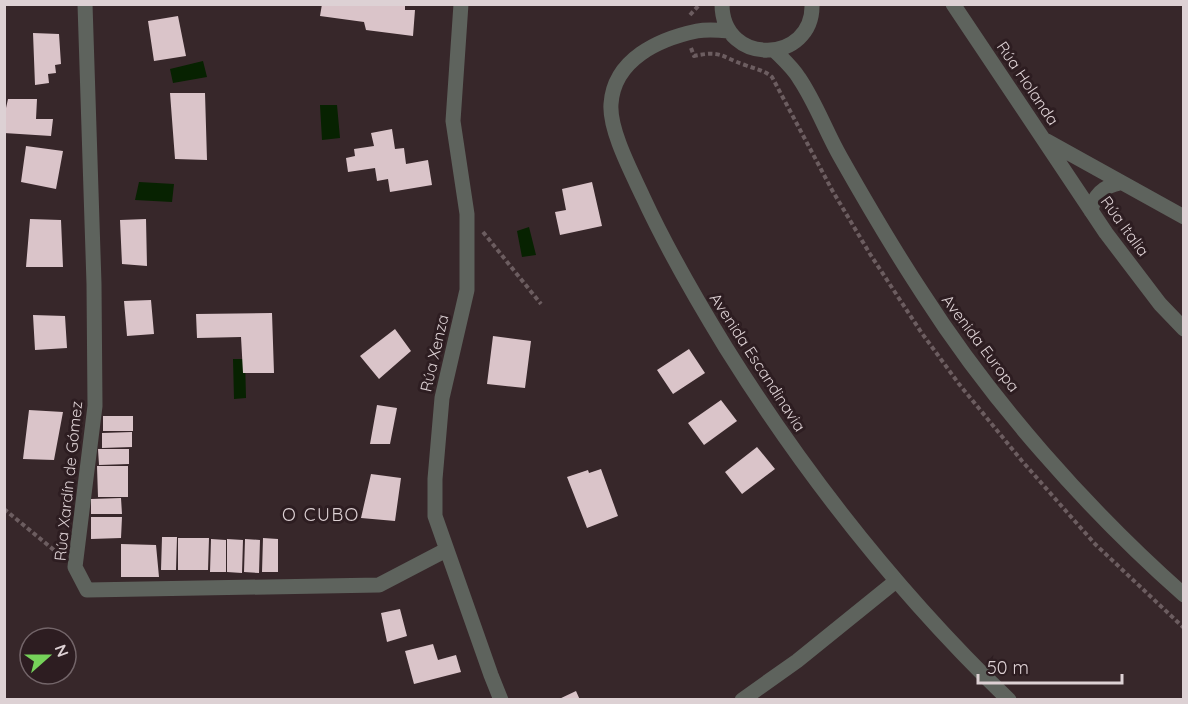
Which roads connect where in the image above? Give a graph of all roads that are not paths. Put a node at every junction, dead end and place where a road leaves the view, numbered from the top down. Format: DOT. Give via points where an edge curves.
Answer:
graph roads {
  1 [pos="85,4"];
  2 [pos="461,4"];
  3 [pos="812,4"];
  4 [pos="953,4"];
  5 [pos="722,8"];
  6 [pos="699,31"];
  7 [pos="729,31"];
  8 [pos="796,40"];
  9 [pos="775,51"];
  10 [pos="798,76"];
  11 [pos="1044,140"];
  12 [pos="1120,183"];
  13 [pos="1091,211"];
  14 [pos="1184,217"];
  15 [pos="1184,329"];
  16 [pos="446,550"];
  17 [pos="896,581"];
  18 [pos="1184,595"];
  19 [pos="501,699"];
  20 [pos="742,699"];
  21 [pos="1009,699"];
  1 -- 16 [label="street, Rúa Xardín de Gómez" via="95,406 75,567 87,590 379,585"];
  2 -- 16 [label="street, Rúa Xenza" via="453,120 467,214 467,290 442,398 435,478 435,516"];
  3 -- 8 [label="street" via="810,21"];
  4 -- 11 [label="street, Rúa Holanda"];
  5 -- 6 [label="street, Avenida Escandinavia"];
  5 -- 7 [label="street"];
  6 -- 7 [label="street, Avenida Escandinavia"];
  6 -- 17 [label="street, Avenida Escandinavia" via="652,46 629,63 618,76 612,93 613,123 658,228 696,297 777,428"];
  7 -- 9 [label="street" via="754,50"];
  8 -- 9 [label="street"];
  8 -- 10 [label="street, Avenida Europa"];
  9 -- 10 [label="street, Avenida Europa"];
  10 -- 18 [label="street, Avenida Europa" via="869,207 923,296 973,367 1089,504"];
  11 -- 12 [label="street, Rúa Holanda"];
  11 -- 13 [label="street, Rúa Italia"];
  12 -- 13 [label="street" via="1104,188 1092,202"];
  12 -- 14 [label="street, Rúa Holanda"];
  13 -- 15 [label="street, Rúa Italia" via="1160,304"];
  16 -- 19 [label="street, Rúa Xenza"];
  17 -- 20 [label="street" via="797,661"];
  17 -- 21 [label="street, Avenida Escandinavia"];
}
